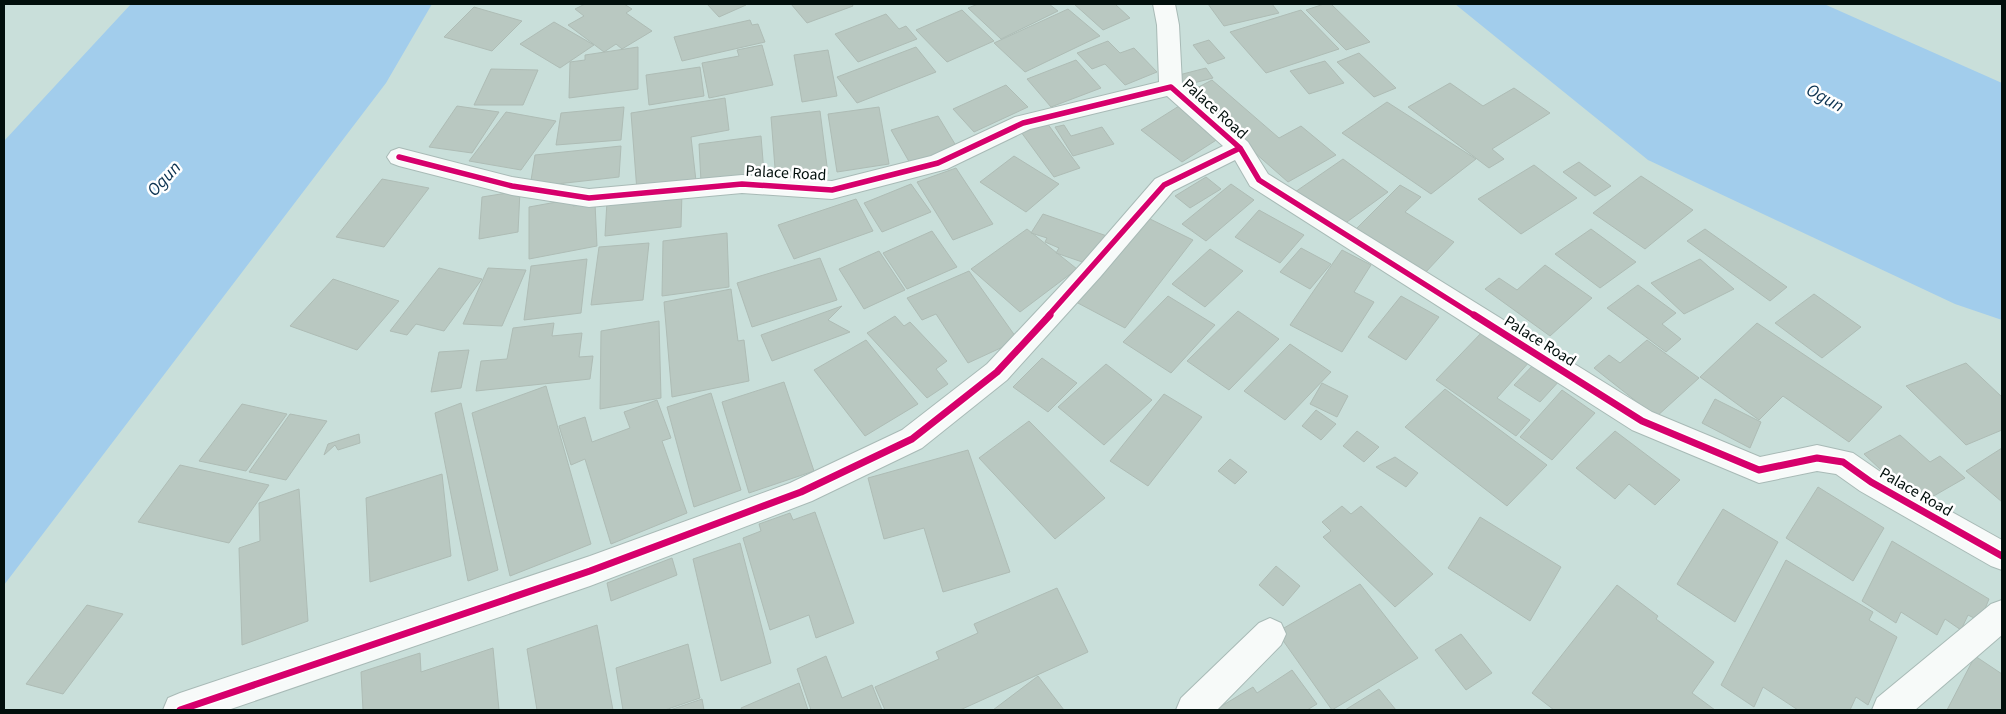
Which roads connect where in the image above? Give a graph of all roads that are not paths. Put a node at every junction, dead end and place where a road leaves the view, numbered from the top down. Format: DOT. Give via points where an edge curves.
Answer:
graph roads {
  1 [pos="1164,4"];
  2 [pos="1171,87"];
  3 [pos="1240,148"];
  4 [pos="399,157"];
  5 [pos="2002,556"];
  6 [pos="2002,615"];
  7 [pos="1270,634"];
  8 [pos="180,710"];
  9 [pos="1193,710"];
  10 [pos="1889,710"];
  1 -- 2 [label="street"];
  2 -- 3 [label="street, Palace Road"];
  2 -- 4 [label="street, Palace Road" via="1023,124 938,163 832,190 742,184 588,198 512,186"];
  3 -- 5 [label="street, Palace Road" via="1259,180 1642,421 1759,470 1817,458 1843,462 1870,482"];
  3 -- 8 [label="street" via="1164,185 997,372 912,439 801,492 590,571"];
  6 -- 10 [label="street"];
  7 -- 9 [label="street"];
}
